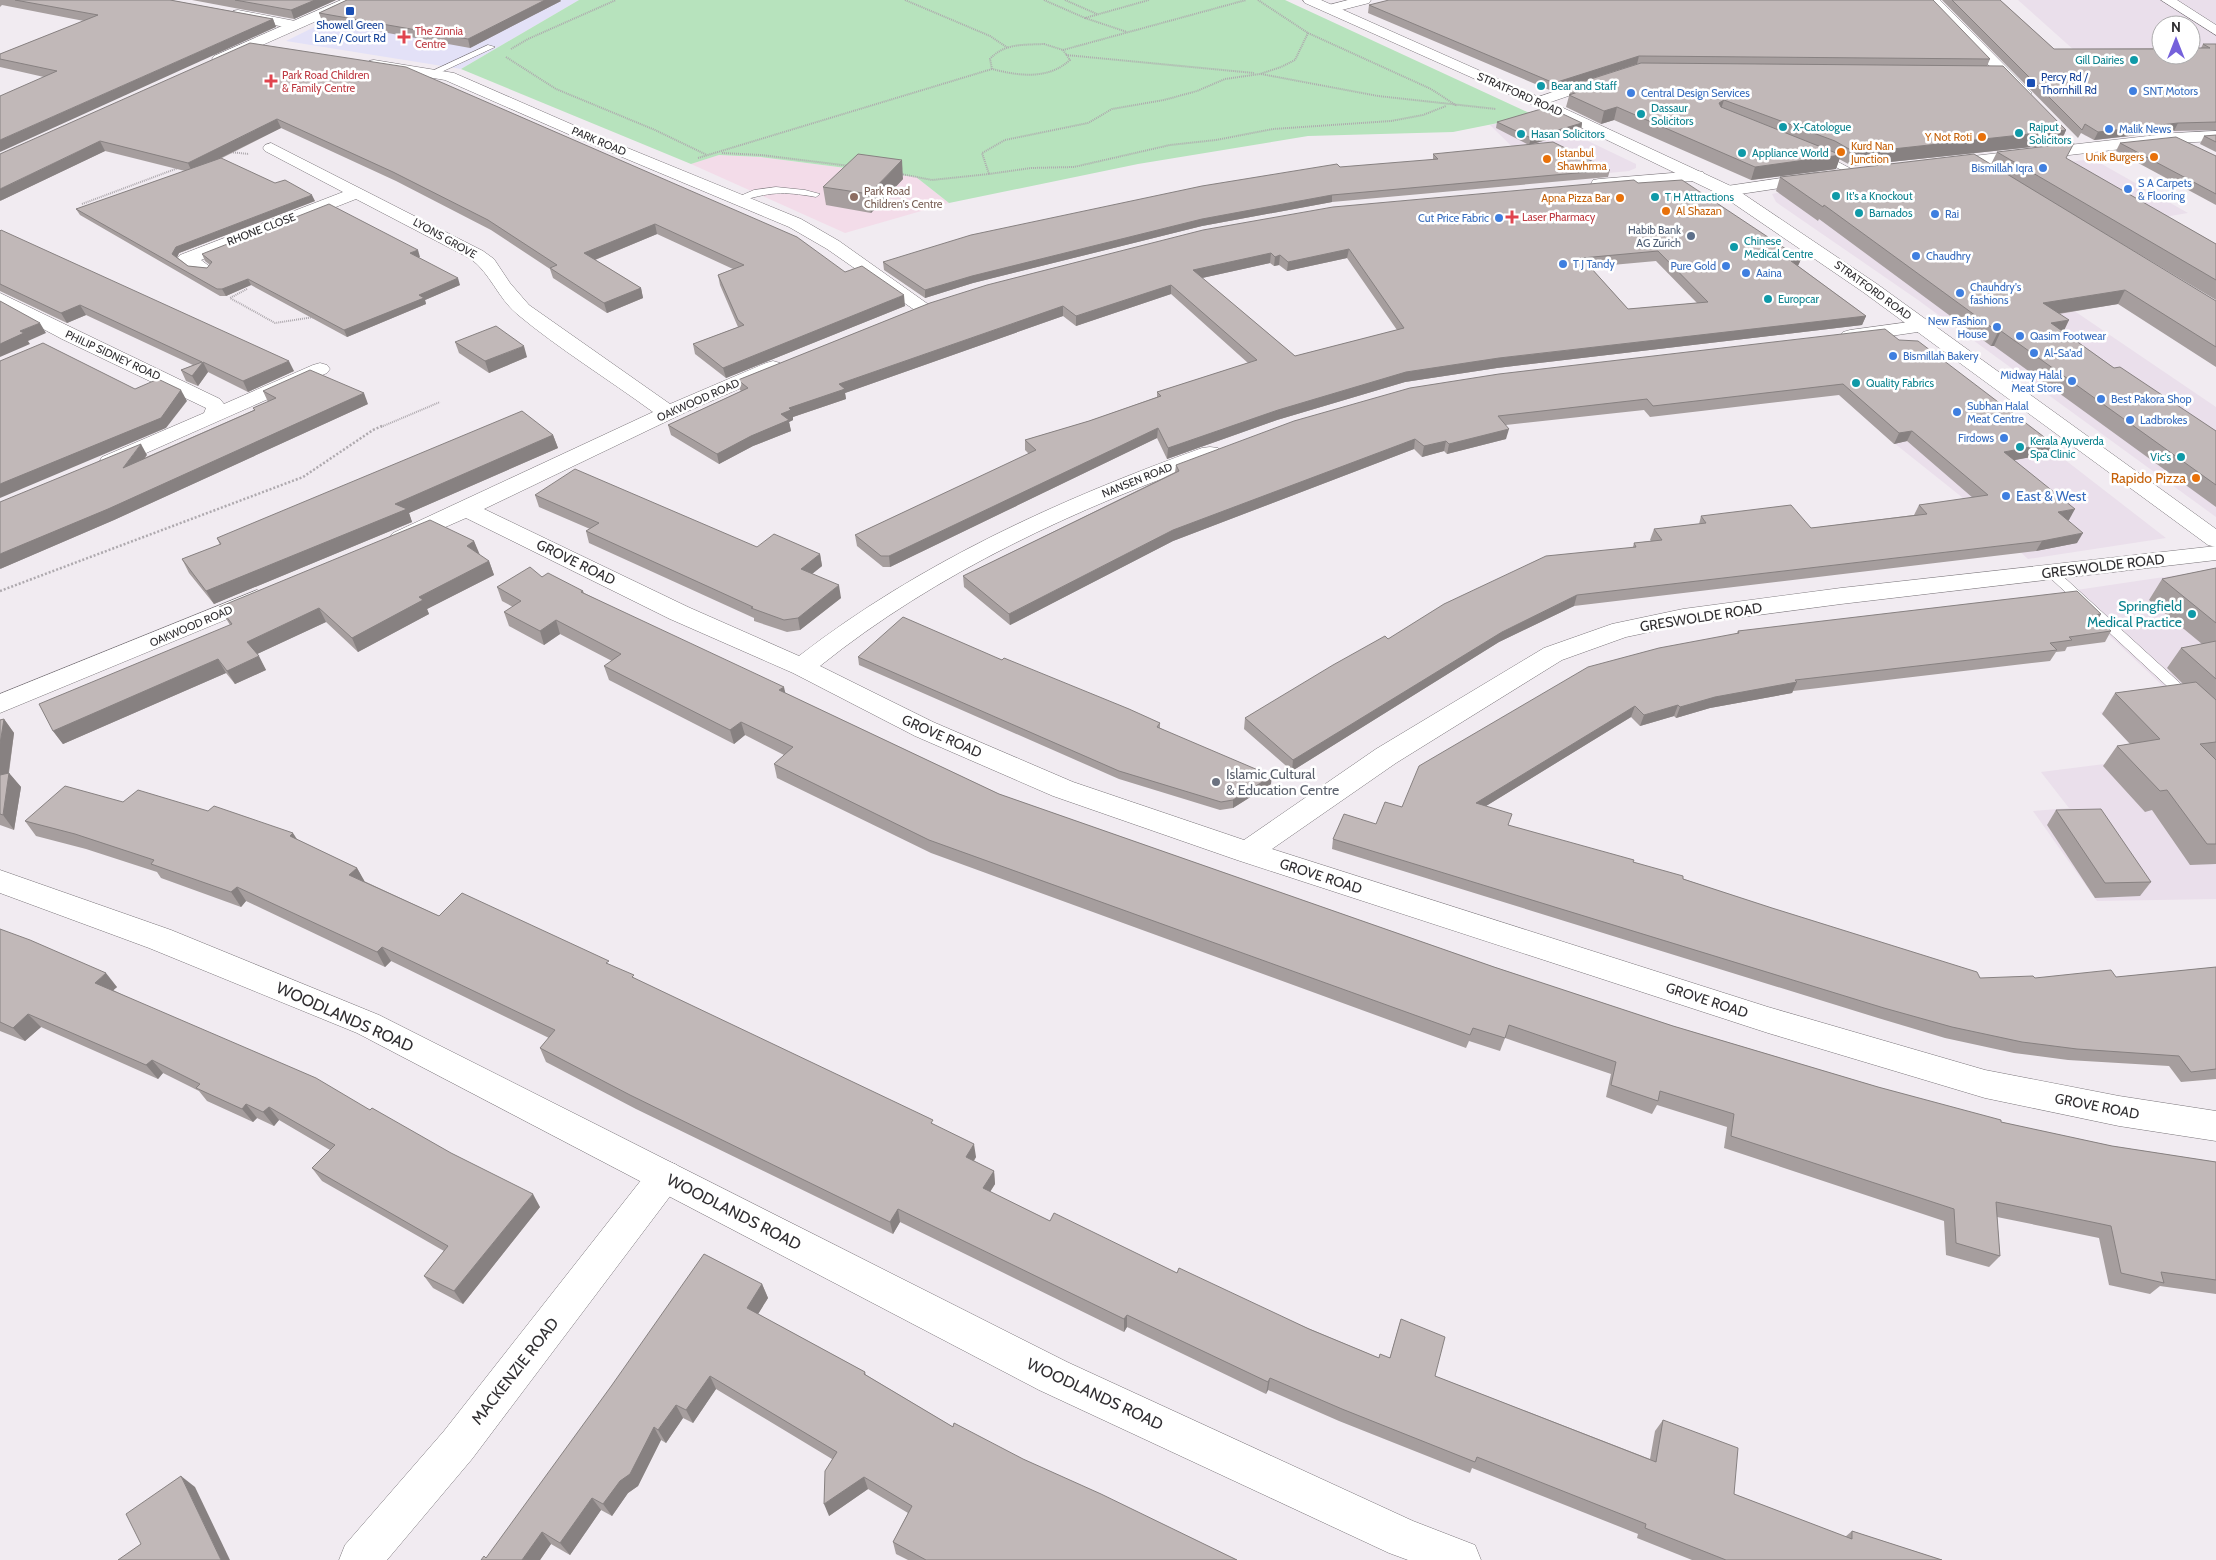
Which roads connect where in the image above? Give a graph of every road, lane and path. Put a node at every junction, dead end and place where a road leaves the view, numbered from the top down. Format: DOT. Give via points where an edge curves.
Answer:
graph roads {
  1 [pos="352,0"];
  2 [pos="616,0"];
  3 [pos="906,0"];
  4 [pos="1044,0"];
  5 [pos="1065,0"];
  6 [pos="1149,0"];
  7 [pos="1230,0"];
  8 [pos="1246,0"];
  9 [pos="1258,0"];
  10 [pos="1310,0"];
  11 [pos="1364,0"];
  12 [pos="1932,0"];
  13 [pos="2168,0"];
  14 [pos="1240,2"];
  15 [pos="1330,9"];
  16 [pos="224,12"];
  17 [pos="1097,15"];
  18 [pos="1085,18"];
  19 [pos="295,25"];
  20 [pos="2216,31"];
  21 [pos="1128,32"];
  22 [pos="1308,33"];
  23 [pos="248,46"];
  24 [pos="491,47"];
  25 [pos="1008,48"];
  26 [pos="511,49"];
  27 [pos="276,50"];
  28 [pos="1062,50"];
  29 [pos="503,54"];
  30 [pos="1066,55"];
  31 [pos="360,62"];
  32 [pos="206,65"];
  33 [pos="992,68"];
  34 [pos="434,72"];
  35 [pos="1985,73"];
  36 [pos="2005,73"];
  37 [pos="1260,74"];
  38 [pos="1621,74"];
  39 [pos="2032,101"];
  40 [pos="1537,102"];
  41 [pos="1446,106"];
  42 [pos="1457,106"];
  43 [pos="1496,109"];
  44 [pos="2065,136"];
  45 [pos="2216,136"];
  46 [pos="2174,138"];
  47 [pos="2078,150"];
  48 [pos="1809,151"];
  49 [pos="221,152"];
  50 [pos="2199,152"];
  51 [pos="718,153"];
  52 [pos="250,154"];
  53 [pos="707,155"];
  54 [pos="1972,161"];
  55 [pos="184,166"];
  56 [pos="1935,166"];
  57 [pos="854,167"];
  58 [pos="664,168"];
  59 [pos="892,172"];
  60 [pos="1872,172"];
  61 [pos="1855,173"];
  62 [pos="989,174"];
  63 [pos="1697,176"];
  64 [pos="1998,177"];
  65 [pos="1577,186"];
  66 [pos="1727,191"];
  67 [pos="356,193"];
  68 [pos="816,194"];
  69 [pos="737,199"];
  70 [pos="82,204"];
  71 [pos="204,269"];
  72 [pos="247,289"];
  73 [pos="0,299"];
  74 [pos="322,314"];
  75 [pos="896,318"];
  76 [pos="1924,326"];
  77 [pos="1826,339"];
  78 [pos="794,358"];
  79 [pos="320,369"];
  80 [pos="440,402"];
  81 [pos="669,413"];
  82 [pos="213,416"];
  83 [pos="1231,445"];
  84 [pos="95,468"];
  85 [pos="468,510"];
  86 [pos="2216,540"];
  87 [pos="377,548"];
  88 [pos="2216,553"];
  89 [pos="2051,572"];
  90 [pos="278,589"];
  91 [pos="0,591"];
  92 [pos="802,667"];
  93 [pos="0,704"];
  94 [pos="2194,704"];
  95 [pos="1247,852"];
  96 [pos="0,881"];
  97 [pos="2216,1126"];
  98 [pos="665,1176"];
  99 [pos="360,1560"];
  100 [pos="1460,1560"];
  1 -- 19 [label="main road"];
  2 -- 26 [label="path"];
  3 -- 25 [label="path" via="990,36"];
  4 -- 18 [label="path"];
  5 -- 17 [label="path"];
  6 -- 17 [label="path"];
  7 -- 14 [label="path"];
  8 -- 14 [label="path"];
  9 -- 22 [label="path"];
  10 -- 15 [label="main road, STRATFORD ROAD"];
  11 -- 15 [label="main road"];
  12 -- 36 [label="main road"];
  13 -- 20 [label="main road"];
  14 -- 21 [label="path"];
  15 -- 40 [label="main road, STRATFORD ROAD"];
  16 -- 19 [label="main road"];
  17 -- 18 [label="path"];
  18 -- 21 [label="path"];
  19 -- 23 [label="main road"];
  21 -- 28 [label="path"];
  22 -- 37 [label="path" via="1295,60"];
  22 -- 42 [label="path" via="1431,88"];
  23 -- 27 [label="main road"];
  23 -- 32 [label="main road"];
  24 -- 34 [label="lane"];
  25 -- 28 [label="path" via="1044,44"];
  25 -- 33 [label="path" via="998,50 990,59"];
  28 -- 30 [label="path"];
  29 -- 53 [label="path" via="521,70 572,96"];
  30 -- 33 [label="path" via="1070,60 1063,68 1042,74 1009,74"];
  30 -- 37 [label="path"];
  31 -- 34 [label="main road, PARK ROAD"];
  33 -- 51 [label="path"];
  34 -- 58 [label="main road, PARK ROAD"];
  35 -- 36 [label="main road"];
  36 -- 39 [label="main road"];
  37 -- 41 [label="path" via="1305,85"];
  37 -- 62 [label="path" via="1225,79 1180,96 1112,109 1088,124 1005,140 982,153"];
  38 -- 40 [label="main road"];
  40 -- 63 [label="main road, STRATFORD ROAD"];
  41 -- 42 [label="path"];
  41 -- 62 [label="path" via="1423,115 1390,121 1273,129 1170,145 1074,167 1031,168"];
  42 -- 43 [label="path"];
  44 -- 47 [label="main road"];
  45 -- 46 [label="main road"];
  46 -- 47 [label="main road"];
  46 -- 50 [label="main road"];
  47 -- 54 [label="main road"];
  48 -- 61 [label="lane"];
  49 -- 52 [label="path"];
  51 -- 53 [label="path"];
  51 -- 57 [label="path"];
  52 -- 67 [label="main road, LYONS GROVE" via="279,145"];
  53 -- 58 [label="path"];
  54 -- 56 [label="main road"];
  54 -- 64 [label="main road"];
  55 -- 70 [label="path"];
  58 -- 69 [label="main road, PARK ROAD"];
  59 -- 62 [label="path" via="932,180"];
  60 -- 61 [label="main road"];
  61 -- 66 [label="main road"];
  63 -- 65 [label="main road"];
  63 -- 66 [label="main road, STRATFORD ROAD"];
  66 -- 76 [label="main road, STRATFORD ROAD" via="1818,250"];
  67 -- 71 [label="main road, RHONE CLOSE" via="186,259"];
  67 -- 81 [label="main road, LYONS GROVE" via="477,255 488,263 522,309"];
  68 -- 69 [label="lane" via="770,189"];
  69 -- 75 [label="main road, PARK ROAD" via="815,233 933,304"];
  72 -- 74 [label="path" via="230,298 275,323 304,320"];
  73 -- 82 [label="main road, PHILIP SIDNEY ROAD" via="60,339 212,402 217,408"];
  76 -- 77 [label="main road"];
  76 -- 86 [label="main road, STRATFORD ROAD"];
  78 -- 81 [label="main road, OAKWOOD ROAD"];
  79 -- 82 [label="main road"];
  80 -- 91 [label="path" via="373,430 303,477"];
  81 -- 85 [label="main road, OAKWOOD ROAD"];
  82 -- 84 [label="main road"];
  83 -- 92 [label="main road, NANSEN ROAD" via="1140,478 1010,535 850,629"];
  85 -- 87 [label="main road, OAKWOOD ROAD"];
  85 -- 92 [label="main road, GROVE ROAD" via="679,613"];
  88 -- 89 [label="main road, GRESWOLDE ROAD"];
  89 -- 94 [label="lane"];
  89 -- 95 [label="main road, GRESWOLDE ROAD" via="1683,617 1613,633 1553,654 1386,756"];
  90 -- 93 [label="main road, OAKWOOD ROAD"];
  92 -- 95 [label="main road, GROVE ROAD" via="924,729 1055,785"];
  95 -- 97 [label="main road, GROVE ROAD" via="1768,1020 1985,1084 2119,1111"];
  96 -- 98 [label="main road, WOODLANDS ROAD" via="160,939 368,1024"];
  98 -- 99 [label="main road, MACKENZIE ROAD" via="458,1444"];
  98 -- 100 [label="main road, WOODLANDS ROAD" via="1053,1376 1404,1538"];
}
